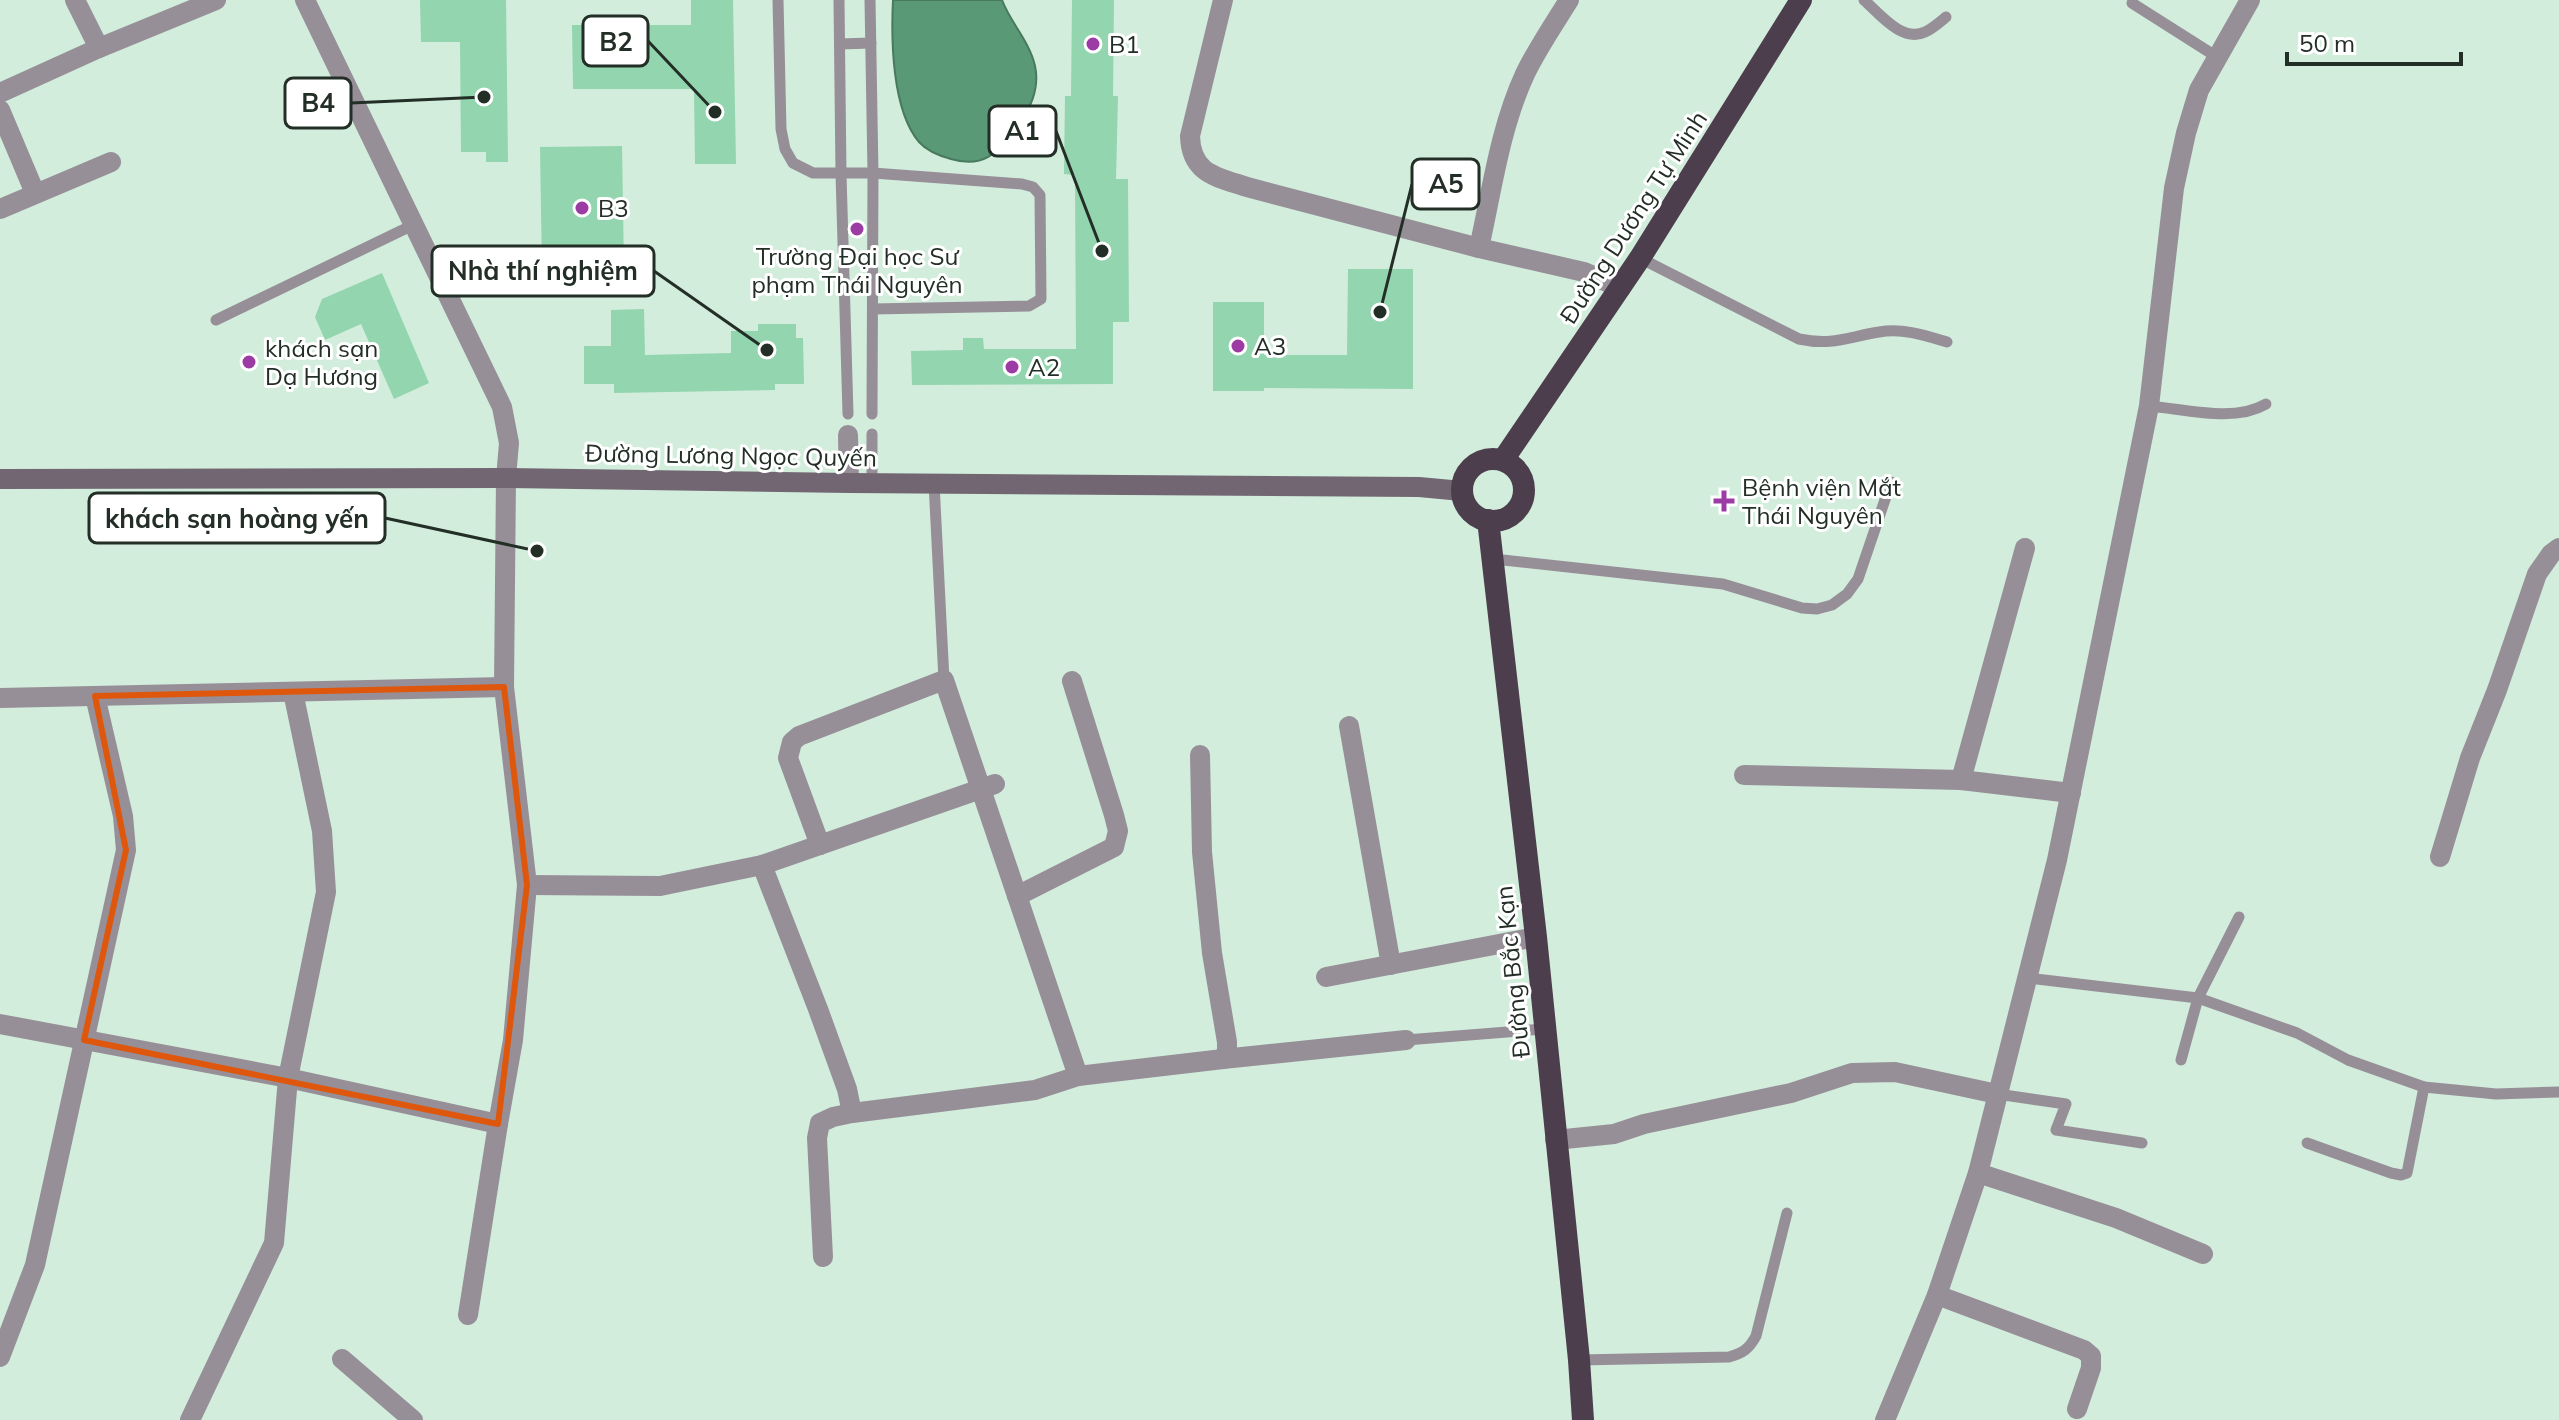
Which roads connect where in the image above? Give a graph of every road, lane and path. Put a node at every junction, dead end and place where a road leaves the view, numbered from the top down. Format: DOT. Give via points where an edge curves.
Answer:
graph roads {
  1 [pos="75,0"];
  2 [pos="216,0"];
  3 [pos="305,0"];
  4 [pos="778,0"];
  5 [pos="839,0"];
  6 [pos="870,0"];
  7 [pos="1223,0"];
  8 [pos="1569,0"];
  9 [pos="1801,0"];
  10 [pos="1864,0"];
  11 [pos="2250,0"];
  12 [pos="2132,3"];
  13 [pos="1946,17"];
  14 [pos="871,43"];
  15 [pos="840,44"];
  16 [pos="99,48"];
  17 [pos="2217,57"];
  18 [pos="0,93"];
  19 [pos="0,110"];
  20 [pos="111,162"];
  21 [pos="873,173"];
  22 [pos="841,174"];
  23 [pos="35,193"];
  24 [pos="0,209"];
  25 [pos="413,225"];
  26 [pos="1479,248"];
  27 [pos="1640,258"];
  28 [pos="1621,288"];
  29 [pos="873,309"];
  30 [pos="216,320"];
  31 [pos="1947,342"];
  32 [pos="2266,404"];
  33 [pos="2149,406"];
  34 [pos="872,414"];
  35 [pos="848,424"];
  36 [pos="872,434"];
  37 [pos="1503,460"];
  38 [pos="506,478"];
  39 [pos="0,479"];
  40 [pos="1891,482"];
  41 [pos="849,483"];
  42 [pos="872,483"];
  43 [pos="934,483"];
  44 [pos="1462,491"];
  45 [pos="1488,520"];
  46 [pos="2025,548"];
  47 [pos="2559,548"];
  48 [pos="1494,559"];
  49 [pos="944,680"];
  50 [pos="1072,681"];
  51 [pos="504,687"];
  52 [pos="293,692"];
  53 [pos="95,696"];
  54 [pos="0,698"];
  55 [pos="1349,726"];
  56 [pos="1200,755"];
  57 [pos="1744,775"];
  58 [pos="1961,780"];
  59 [pos="988,787"];
  60 [pos="2071,793"];
  61 [pos="820,845"];
  62 [pos="2440,857"];
  63 [pos="762,865"];
  64 [pos="527,885"];
  65 [pos="1017,896"];
  66 [pos="2239,917"];
  67 [pos="1536,937"];
  68 [pos="1391,965"];
  69 [pos="1326,977"];
  70 [pos="2027,978"];
  71 [pos="2198,998"];
  72 [pos="0,1024"];
  73 [pos="1544,1029"];
  74 [pos="84,1040"];
  75 [pos="1406,1040"];
  76 [pos="1223,1059"];
  77 [pos="2181,1060"];
  78 [pos="1078,1076"];
  79 [pos="288,1078"];
  80 [pos="2424,1087"];
  81 [pos="2559,1092"];
  82 [pos="1997,1094"];
  83 [pos="852,1113"];
  84 [pos="498,1124"];
  85 [pos="1555,1140"];
  86 [pos="2142,1143"];
  87 [pos="2307,1143"];
  88 [pos="1978,1173"];
  89 [pos="1787,1213"];
  90 [pos="2203,1254"];
  91 [pos="823,1257"];
  92 [pos="1937,1295"];
  93 [pos="468,1315"];
  94 [pos="0,1357"];
  95 [pos="342,1359"];
  96 [pos="1579,1360"];
  97 [pos="2077,1409"];
  98 [pos="190,1420"];
  99 [pos="413,1420"];
  100 [pos="1583,1420"];
  101 [pos="1885,1420"];
  1 -- 16 [label="street"];
  2 -- 16 [label="street"];
  3 -- 25 [label="street"];
  4 -- 22 [label="lane" via="785,149 793,163 813,173"];
  5 -- 15 [label="lane"];
  6 -- 14 [label="lane"];
  7 -- 26 [label="street" via="1190,136 1190,152 1199,166 1247,187"];
  8 -- 26 [label="street" via="1515,99"];
  9 -- 27 [label="highway, Đường Dương Tự Minh"];
  10 -- 13 [label="lane" via="1912,35"];
  11 -- 17 [label="street"];
  12 -- 17 [label="lane"];
  14 -- 15 [label="lane"];
  14 -- 21 [label="lane"];
  15 -- 22 [label="lane"];
  16 -- 18 [label="street"];
  17 -- 33 [label="street" via="2199,90 2174,188"];
  19 -- 23 [label="street"];
  20 -- 23 [label="street"];
  21 -- 22 [label="lane"];
  21 -- 29 [label="lane"];
  21 -- 29 [label="lane" via="1033,187 1040,195 1042,242 1041,299 1036,304"];
  22 -- 35 [label="lane"];
  23 -- 24 [label="street"];
  25 -- 30 [label="lane"];
  25 -- 38 [label="street" via="502,407 509,443"];
  26 -- 28 [label="street" via="1584,272"];
  27 -- 28 [label="highway, Đường Dương Tự Minh"];
  27 -- 31 [label="lane" via="1799,339 1820,344 1877,332 1913,332"];
  28 -- 37 [label="highway, Đường Dương Tự Minh"];
  29 -- 34 [label="lane"];
  32 -- 33 [label="lane" via="2237,415"];
  33 -- 60 [label="street"];
  35 -- 41 [label="street"];
  36 -- 42 [label="lane"];
  37 -- 44 [label="highway" via="1474,465"];
  37 -- 45 [label="highway" via="1516,468 1523,496 1504,519"];
  38 -- 39 [label="main road, Đường Lương Ngọc Quyến"];
  38 -- 41 [label="main road, Đường Lương Ngọc Quyến"];
  38 -- 51 [label="street"];
  40 -- 48 [label="lane" via="1858,579 1832,605 1817,609 1723,584"];
  41 -- 42 [label="main road, Đường Lương Ngọc Quyến"];
  42 -- 43 [label="main road, Đường Lương Ngọc Quyến"];
  43 -- 44 [label="main road, Đường Lương Ngọc Quyến"];
  43 -- 49 [label="lane"];
  44 -- 45 [label="highway" via="1466,505"];
  45 -- 48 [label="highway, Đường Bắc Kạn"];
  46 -- 58 [label="street"];
  47 -- 62 [label="street" via="2537,574"];
  48 -- 67 [label="highway, Đường Bắc Kạn"];
  49 -- 59 [label="street"];
  49 -- 61 [label="street" via="792,742 788,758"];
  50 -- 65 [label="street" via="1114,815 1114,847"];
  51 -- 52 [label="street"];
  51 -- 64 [label="street"];
  52 -- 53 [label="street"];
  52 -- 79 [label="street" via="322,831 326,892"];
  53 -- 54 [label="street"];
  53 -- 74 [label="street" via="126,850"];
  55 -- 68 [label="street"];
  56 -- 76 [label="street" via="1202,852 1227,1042"];
  57 -- 58 [label="street"];
  58 -- 60 [label="street"];
  59 -- 61 [label="street"];
  59 -- 65 [label="street"];
  60 -- 70 [label="street"];
  61 -- 63 [label="street"];
  63 -- 64 [label="street" via="660,886"];
  63 -- 83 [label="street"];
  64 -- 84 [label="street" via="513,1040"];
  65 -- 78 [label="street"];
  66 -- 71 [label="lane"];
  67 -- 68 [label="street"];
  67 -- 73 [label="highway, Đường Bắc Kạn"];
  68 -- 69 [label="street"];
  70 -- 71 [label="lane"];
  70 -- 82 [label="street"];
  71 -- 77 [label="lane"];
  71 -- 80 [label="lane"];
  72 -- 74 [label="street"];
  73 -- 75 [label="lane"];
  73 -- 85 [label="highway, Đường Bắc Kạn"];
  74 -- 79 [label="street"];
  74 -- 94 [label="street" via="35,1265"];
  75 -- 76 [label="street"];
  76 -- 78 [label="street"];
  78 -- 83 [label="street" via="1035,1090"];
  79 -- 84 [label="street"];
  79 -- 98 [label="street" via="274,1243"];
  80 -- 81 [label="lane" via="2496,1094"];
  80 -- 87 [label="lane" via="2407,1173 2391,1173"];
  82 -- 85 [label="street" via="1895,1072 1852,1073 1791,1093 1614,1134"];
  82 -- 86 [label="lane" via="2066,1104 2056,1130"];
  82 -- 88 [label="street"];
  83 -- 91 [label="street" via="820,1123"];
  84 -- 93 [label="street"];
  85 -- 96 [label="highway, Đường Bắc Kạn"];
  88 -- 90 [label="street" via="2116,1218"];
  88 -- 92 [label="street"];
  89 -- 96 [label="lane" via="1756,1336 1742,1353"];
  92 -- 97 [label="street" via="2084,1350 2091,1356 2091,1368"];
  92 -- 101 [label="street"];
  95 -- 99 [label="street"];
  96 -- 100 [label="highway, Đường Bắc Kạn"];
}
